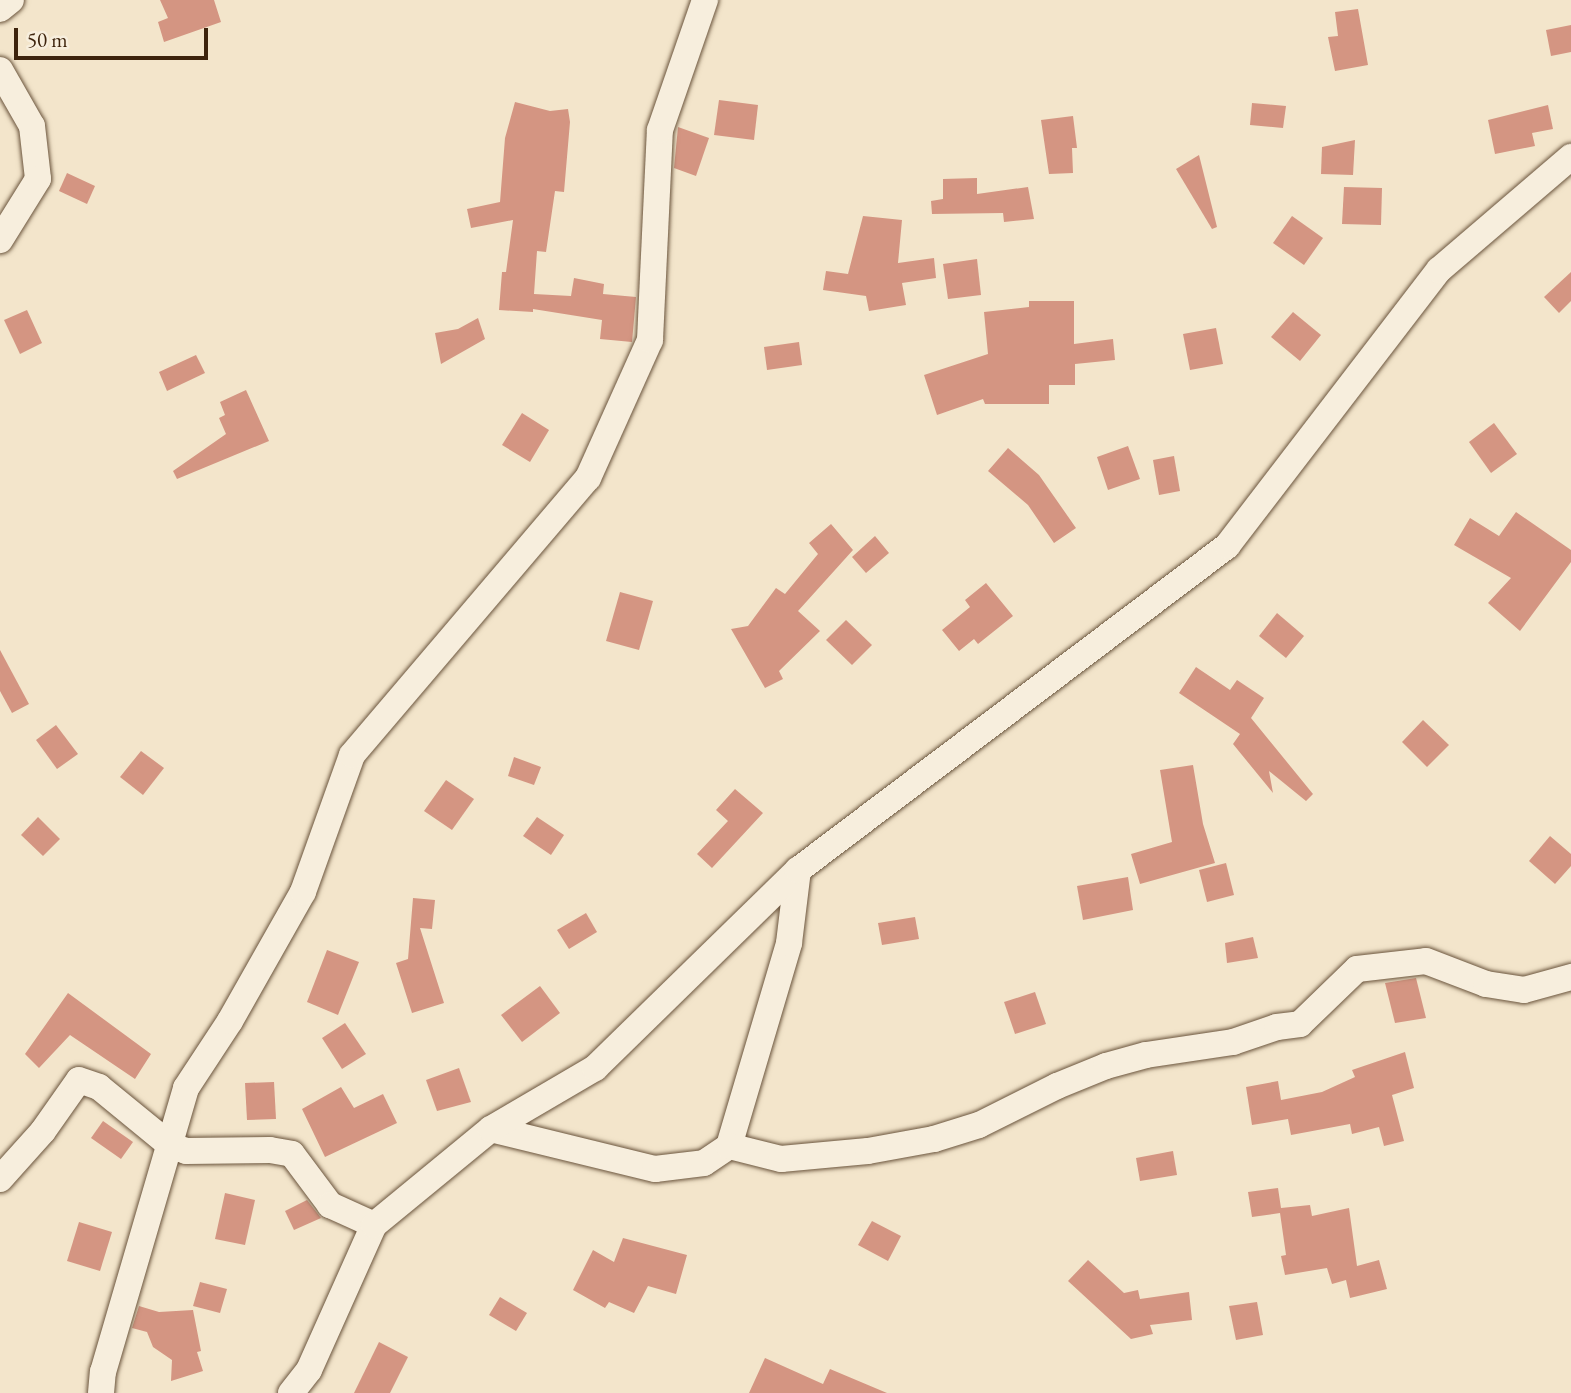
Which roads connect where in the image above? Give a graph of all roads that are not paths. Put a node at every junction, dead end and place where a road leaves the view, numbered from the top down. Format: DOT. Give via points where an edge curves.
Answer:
graph roads {
  1 [pos="11,0"];
  2 [pos="705,0"];
  3 [pos="0,9"];
  4 [pos="0,70"];
  5 [pos="1571,157"];
  6 [pos="0,240"];
  7 [pos="798,870"];
  8 [pos="1571,977"];
  9 [pos="491,1129"];
  10 [pos="171,1146"];
  11 [pos="729,1146"];
  12 [pos="0,1179"];
  13 [pos="374,1225"];
  14 [pos="102,1393"];
  15 [pos="291,1393"];
  1 -- 3 [label="street"];
  2 -- 10 [label="street" via="660,130 650,340 589,478 352,755 303,892 186,1088"];
  4 -- 6 [label="street" via="32,126 38,180"];
  5 -- 7 [label="street" via="1439,270 1227,546"];
  7 -- 9 [label="street" via="595,1068"];
  7 -- 11 [label="street" via="789,943"];
  8 -- 11 [label="street" via="1524,990 1486,984 1426,961 1357,969 1300,1024 1106,1066 979,1125 934,1139 868,1151 781,1158"];
  9 -- 11 [label="street" via="655,1169 704,1163"];
  9 -- 13 [label="street"];
  10 -- 12 [label="street" via="99,1087 79,1080 43,1131"];
  10 -- 13 [label="street" via="186,1151 292,1154 330,1205"];
  10 -- 14 [label="street" via="103,1372"];
  13 -- 15 [label="street" via="309,1370"];
}
